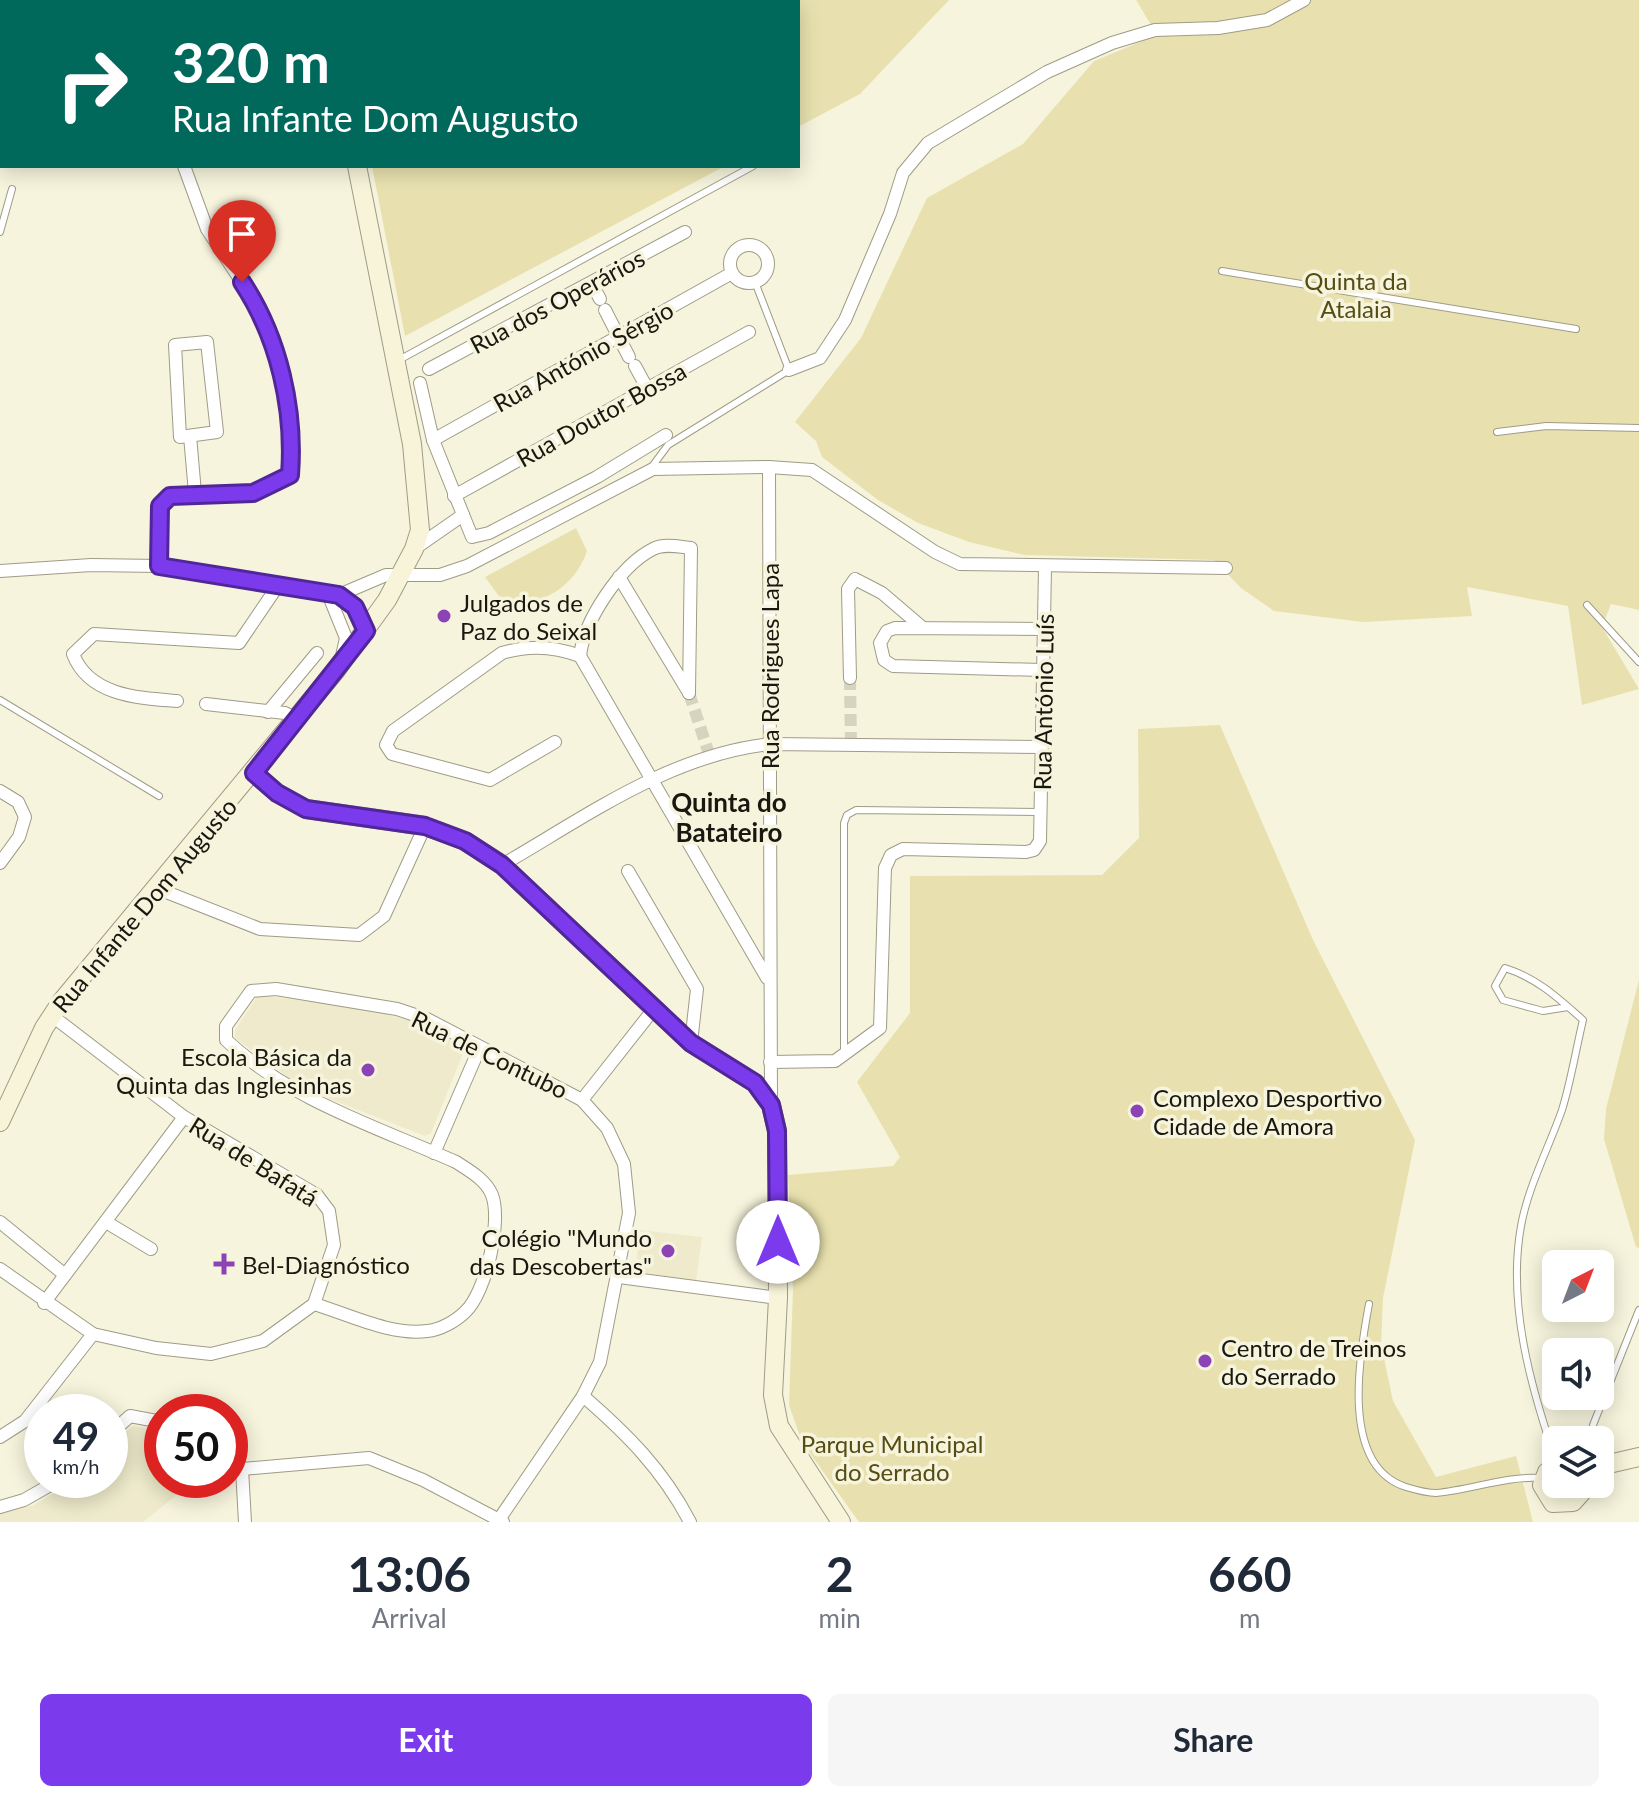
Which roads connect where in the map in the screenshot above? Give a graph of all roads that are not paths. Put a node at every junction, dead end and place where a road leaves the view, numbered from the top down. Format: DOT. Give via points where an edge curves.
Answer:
graph roads {
  1 [pos="1304,0"];
  2 [pos="185,168"];
  3 [pos="357,168"];
  4 [pos="749,168"];
  5 [pos="12,189"];
  6 [pos="0,232"];
  7 [pos="685,232"];
  8 [pos="1222,271"];
  9 [pos="732,273"];
  10 [pos="755,282"];
  11 [pos="592,284"];
  12 [pos="1576,329"];
  13 [pos="749,332"];
  14 [pos="618,336"];
  15 [pos="396,362"];
  16 [pos="429,369"];
  17 [pos="789,370"];
  18 [pos="420,383"];
  19 [pos="647,388"];
  20 [pos="1639,428"];
  21 [pos="1497,432"];
  22 [pos="666,435"];
  23 [pos="190,436"];
  24 [pos="433,440"];
  25 [pos="769,467"];
  26 [pos="649,471"];
  27 [pos="195,493"];
  28 [pos="454,496"];
  29 [pos="463,515"];
  30 [pos="414,549"];
  31 [pos="159,566"];
  32 [pos="1045,567"];
  33 [pos="1226,568"];
  34 [pos="0,571"];
  35 [pos="404,573"];
  36 [pos="619,577"];
  37 [pos="279,584"];
  38 [pos="334,595"];
  39 [pos="1587,605"];
  40 [pos="340,617"];
  41 [pos="923,628"];
  42 [pos="1043,629"];
  43 [pos="366,631"];
  44 [pos="317,653"];
  45 [pos="580,656"];
  46 [pos="1639,662"];
  47 [pos="337,669"];
  48 [pos="1041,670"];
  49 [pos="850,678"];
  50 [pos="0,700"];
  51 [pos="177,701"];
  52 [pos="206,704"];
  53 [pos="268,712"];
  54 [pos="295,718"];
  55 [pos="555,742"];
  56 [pos="770,744"];
  57 [pos="1041,747"];
  58 [pos="254,773"];
  59 [pos="652,777"];
  60 [pos="0,791"];
  61 [pos="159,796"];
  62 [pos="1042,812"];
  63 [pos="425,826"];
  64 [pos="0,863"];
  65 [pos="502,865"];
  66 [pos="628,871"];
  67 [pos="156,888"];
  68 [pos="769,981"];
  69 [pos="1568,1007"];
  70 [pos="653,1010"];
  71 [pos="51,1015"];
  72 [pos="691,1043"];
  73 [pos="480,1047"];
  74 [pos="844,1054"];
  75 [pos="770,1062"];
  76 [pos="582,1100"];
  77 [pos="771,1105"];
  78 [pos="184,1117"];
  79 [pos="0,1122"];
  80 [pos="434,1153"];
  81 [pos="0,1222"];
  82 [pos="106,1222"];
  83 [pos="151,1249"];
  84 [pos="2,1275"];
  85 [pos="65,1275"];
  86 [pos="619,1277"];
  87 [pos="778,1298"];
  88 [pos="44,1303"];
  89 [pos="314,1304"];
  90 [pos="1369,1304"];
  91 [pos="1639,1310"];
  92 [pos="93,1334"];
  93 [pos="583,1396"];
  94 [pos="1543,1426"];
  95 [pos="1596,1426"];
  96 [pos="0,1437"];
  97 [pos="1639,1457"];
  98 [pos="1614,1463"];
  99 [pos="248,1468"];
  100 [pos="1542,1471"];
  101 [pos="28,1498"];
  102 [pos="244,1498"];
  103 [pos="1578,1498"];
  104 [pos="0,1507"];
  105 [pos="1560,1513"];
  106 [pos="502,1520"];
  107 [pos="245,1522"];
  108 [pos="690,1522"];
  109 [pos="841,1522"];
  1 -- 17 [label="street" via="1267,20 1155,30 1112,43 1047,72 928,143 903,173 845,320 820,358"];
  2 -- 27 [label="street" via="207,229 259,308 275,346 293,441 290,475 253,493"];
  3 -- 15 [label="main road, Rua Infante Dom Augusto"];
  4 -- 15 [label="lane"];
  5 -- 6 [label="lane"];
  7 -- 11 [label="street, Rua dos Operários"];
  8 -- 12 [label="lane"];
  9 -- 10 [label="street" via="744,282"];
  9 -- 10 [label="street, Rua António Sérgio" via="733,254 743,246 756,247 766,256 767,268"];
  9 -- 14 [label="street, Rua António Sérgio"];
  10 -- 17 [label="lane"];
  11 -- 14 [label="street"];
  11 -- 16 [label="street, Rua dos Operários"];
  13 -- 19 [label="street, Rua Doutor Bossa"];
  14 -- 19 [label="street"];
  14 -- 24 [label="street, Rua António Sérgio"];
  15 -- 30 [label="main road, Rua Infante Dom Augusto" via="418,493 420,530"];
  17 -- 26 [label="lane" via="668,445"];
  18 -- 24 [label="street"];
  19 -- 28 [label="street, Rua Doutor Bossa"];
  20 -- 21 [label="lane" via="1546,426"];
  22 -- 29 [label="street" via="489,533 472,537"];
  23 -- 23 [label="street" via="180,437 175,345 207,342 217,432"];
  23 -- 27 [label="street"];
  24 -- 28 [label="street"];
  25 -- 26 [label="street"];
  25 -- 32 [label="street" via="812,470 952,561"];
  25 -- 56 [label="street, Rua Rodrigues Lapa"];
  26 -- 35 [label="street" via="467,566 440,575"];
  27 -- 31 [label="street" via="170,496 160,506"];
  28 -- 29 [label="street"];
  29 -- 30 [label="street"];
  30 -- 35 [label="main road, Rua Infante Dom Augusto"];
  31 -- 34 [label="street"];
  31 -- 37 [label="street"];
  32 -- 33 [label="street"];
  32 -- 42 [label="street, Rua António Luís"];
  35 -- 38 [label="street"];
  35 -- 43 [label="main road, Rua Infante Dom Augusto"];
  36 -- 36 [label="street" via="642,615 689,693 691,548 653,549"];
  36 -- 45 [label="street" via="583,637"];
  37 -- 38 [label="street"];
  37 -- 51 [label="street" via="239,643 94,634 73,654 79,670 123,697"];
  38 -- 40 [label="street"];
  38 -- 43 [label="street" via="355,607"];
  39 -- 46 [label="lane"];
  40 -- 43 [label="street"];
  40 -- 47 [label="street" via="346,638"];
  41 -- 42 [label="street"];
  41 -- 48 [label="street" via="887,631 880,643 884,660 897,667"];
  41 -- 49 [label="street" via="882,593 855,579 848,589"];
  42 -- 48 [label="street, Rua António Luís"];
  43 -- 47 [label="main road, Rua Infante Dom Augusto"];
  44 -- 53 [label="street"];
  45 -- 55 [label="street" via="558,648 502,653 393,731 386,745 392,754 490,780"];
  45 -- 59 [label="street"];
  47 -- 54 [label="main road, Rua Infante Dom Augusto"];
  48 -- 57 [label="street, Rua António Luís"];
  50 -- 61 [label="lane"];
  52 -- 53 [label="street"];
  53 -- 54 [label="street"];
  54 -- 58 [label="main road, Rua Infante Dom Augusto"];
  56 -- 57 [label="street"];
  56 -- 59 [label="street" via="736,748"];
  56 -- 68 [label="street, Rua Rodrigues Lapa"];
  57 -- 62 [label="street, Rua António Luís"];
  58 -- 63 [label="main road" via="306,809"];
  58 -- 67 [label="main road, Rua Infante Dom Augusto"];
  59 -- 65 [label="street"];
  59 -- 68 [label="street"];
  60 -- 64 [label="street" via="18,802 25,817 19,837"];
  62 -- 74 [label="street, Rua António Luís" via="1042,836 1034,850 903,849 891,855 885,868 882,1022"];
  62 -- 74 [label="lane" via="856,810 847,815"];
  63 -- 65 [label="main road" via="465,841"];
  63 -- 67 [label="street" via="384,916 359,935 260,929"];
  65 -- 70 [label="main road"];
  66 -- 72 [label="street" via="697,989"];
  67 -- 71 [label="main road, Rua Infante Dom Augusto"];
  68 -- 75 [label="street, Rua Rodrigues Lapa"];
  69 -- 69 [label="lane" via="1530,976 1505,968 1499,974 1495,986 1503,1000 1543,1011"];
  69 -- 94 [label="lane" via="1583,1020 1563,1106 1521,1225 1518,1267 1521,1326"];
  70 -- 72 [label="main road"];
  70 -- 76 [label="street"];
  71 -- 78 [label="street, Rua de Bafatá"];
  71 -- 79 [label="main road, Rua Infante Dom Augusto"];
  72 -- 77 [label="main road" via="755,1083"];
  73 -- 76 [label="street, Rua de Contubo"];
  73 -- 80 [label="street"];
  73 -- 80 [label="street, Rua de Contubo" via="397,1009 276,989 251,991 226,1026 226,1040 249,1061 300,1093"];
  74 -- 75 [label="street" via="830,1063"];
  75 -- 77 [label="street, Rua Rodrigues Lapa"];
  76 -- 86 [label="street, Rua de Contubo" via="607,1128 624,1164 629,1213"];
  77 -- 87 [label="main road" via="777,1131"];
  78 -- 82 [label="street"];
  78 -- 89 [label="street, Rua de Bafatá" via="317,1195 329,1211 334,1245"];
  80 -- 89 [label="street, Rua de Contubo" via="477,1176 492,1194 497,1217 483,1276 468,1310 427,1331 386,1326"];
  81 -- 85 [label="street"];
  82 -- 83 [label="street"];
  82 -- 85 [label="street"];
  84 -- 88 [label="street"];
  85 -- 88 [label="street"];
  86 -- 87 [label="street"];
  86 -- 93 [label="street, Rua de Contubo" via="600,1362"];
  87 -- 109 [label="main road" via="773,1395 779,1426"];
  88 -- 92 [label="street"];
  89 -- 92 [label="street" via="263,1341 211,1354"];
  90 -- 100 [label="lane" via="1361,1426 1378,1471 1397,1484 1436,1493"];
  91 -- 95 [label="lane"];
  92 -- 96 [label="street" via="25,1421"];
  93 -- 106 [label="street, Rua de Contubo"];
  93 -- 108 [label="street" via="641,1447 673,1488"];
  97 -- 98 [label="main road"];
  99 -- 106 [label="street" via="369,1458"];
  101 -- 104 [label="street"];
  102 -- 107 [label="street"];
  103 -- 105 [label="main road"];
}
